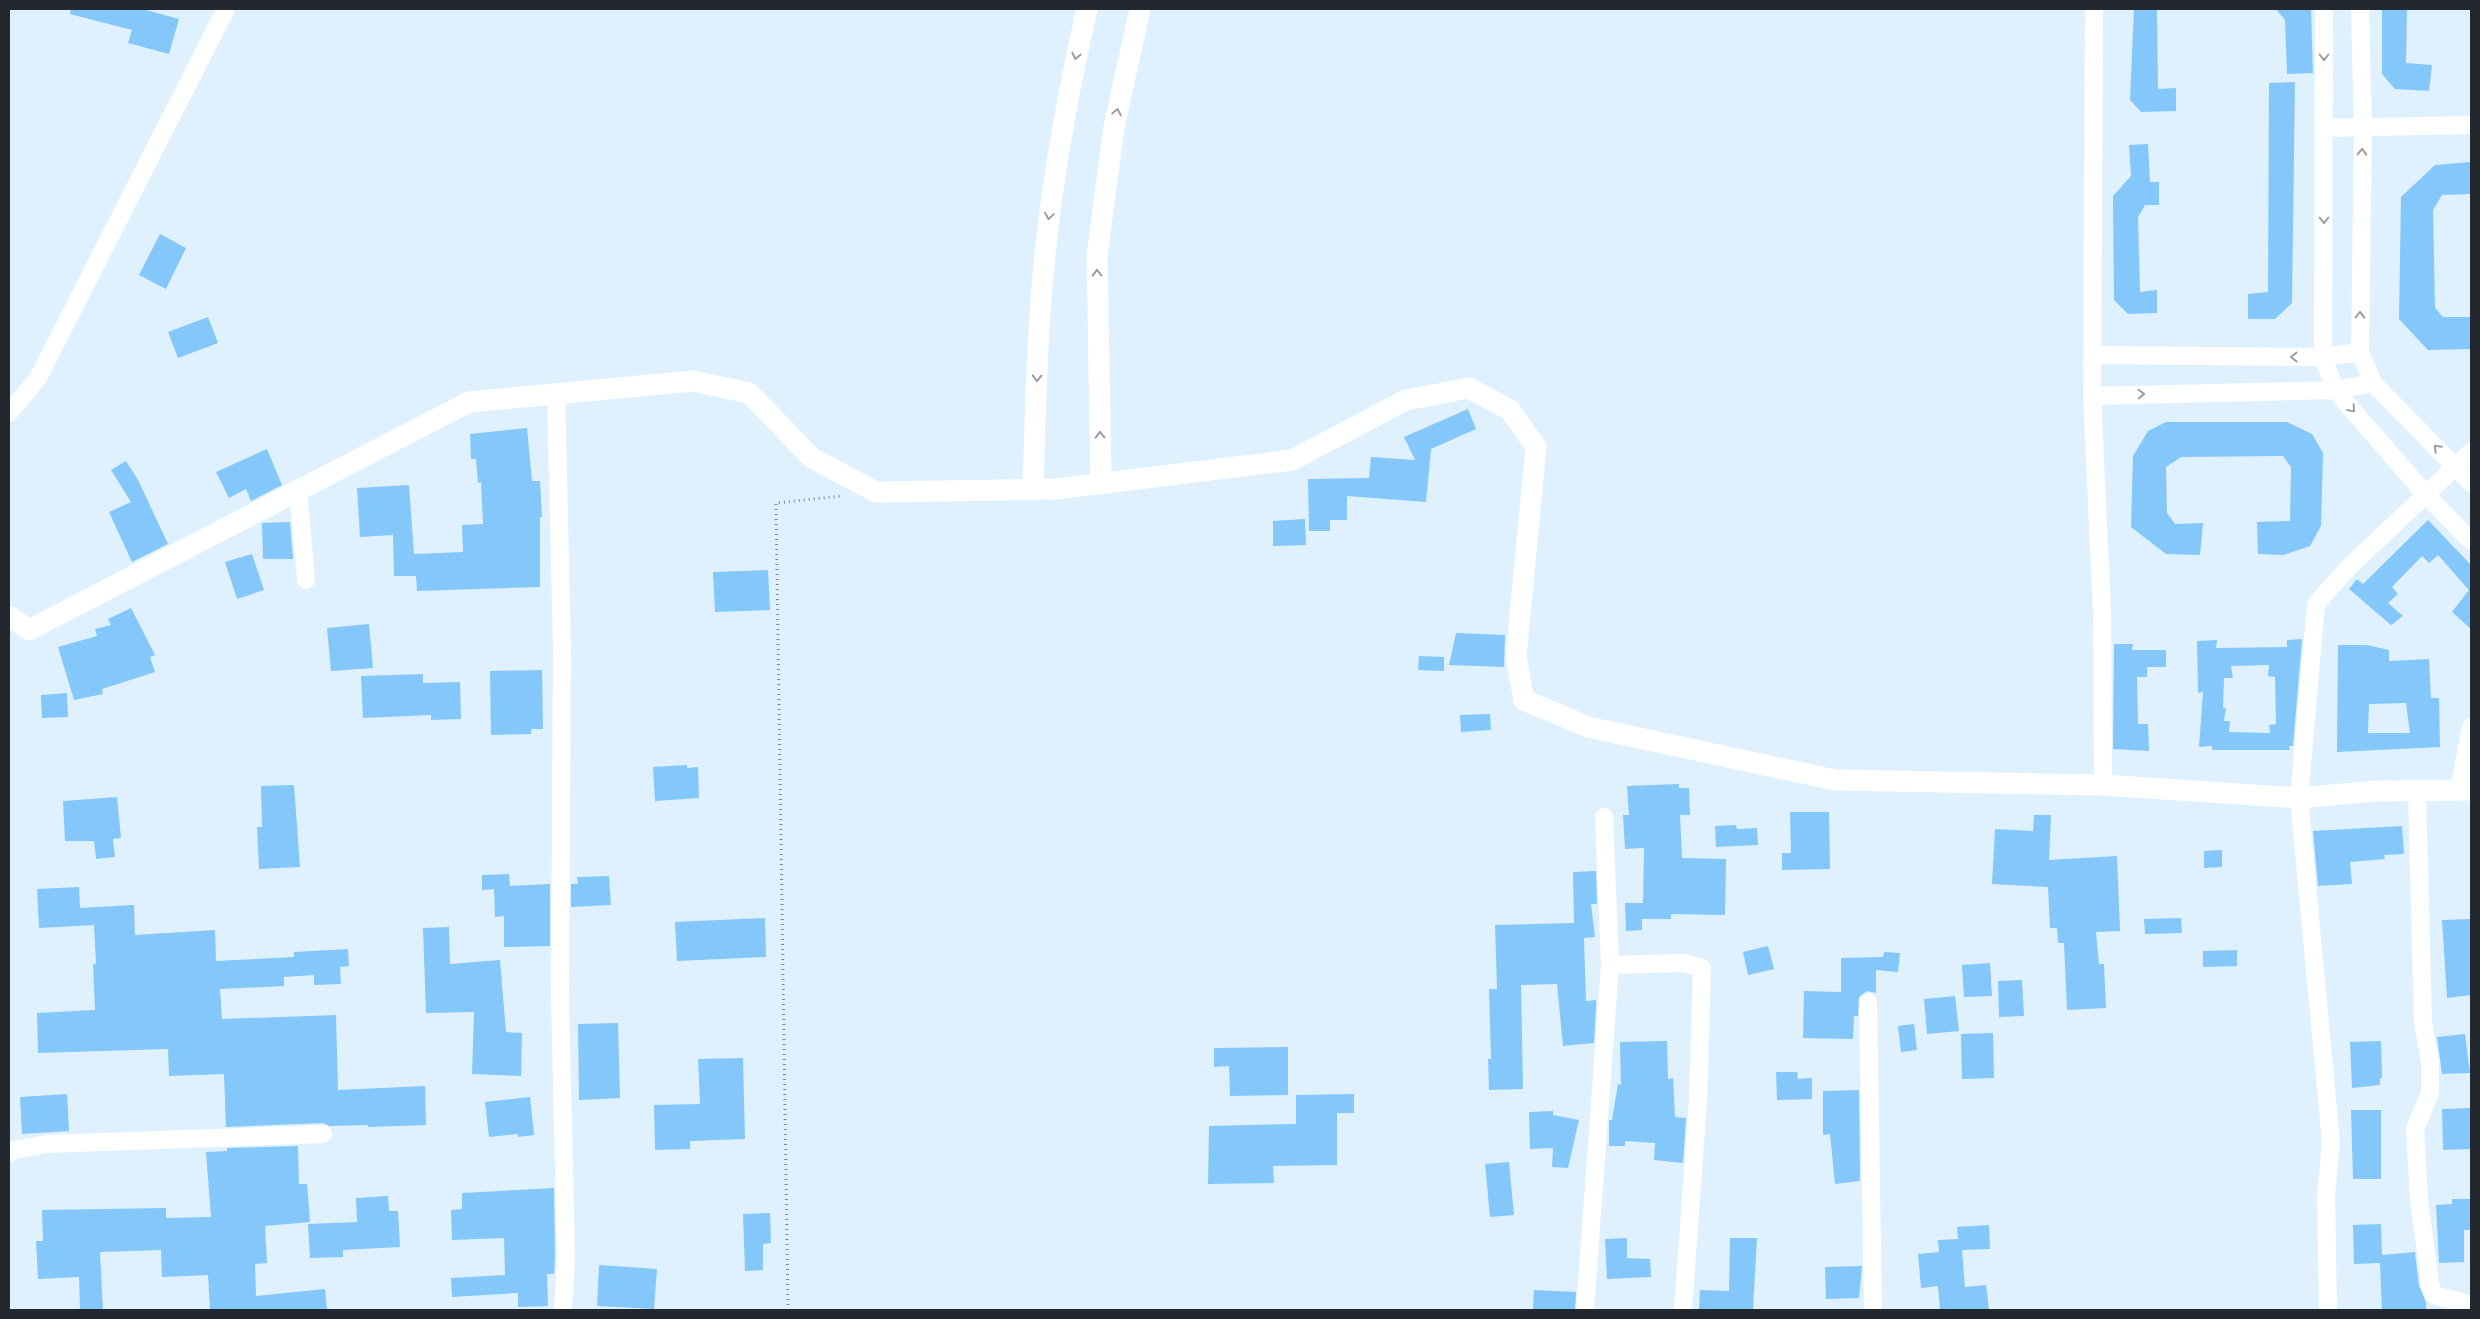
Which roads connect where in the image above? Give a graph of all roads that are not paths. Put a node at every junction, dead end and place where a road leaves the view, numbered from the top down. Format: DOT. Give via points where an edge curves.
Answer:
graph roads {
  1 [pos="226,9"];
  2 [pos="1087,9"];
  3 [pos="1140,9"];
  4 [pos="2094,9"];
  5 [pos="2324,9"];
  6 [pos="2360,9"];
  7 [pos="2471,124"];
  8 [pos="2363,127"];
  9 [pos="2325,128"];
  10 [pos="2360,352"];
  11 [pos="2092,355"];
  12 [pos="2324,357"];
  13 [pos="2373,383"];
  14 [pos="2335,390"];
  15 [pos="556,393"];
  16 [pos="2092,396"];
  17 [pos="9,413"];
  18 [pos="2471,452"];
  19 [pos="2456,467"];
  20 [pos="2471,483"];
  21 [pos="1101,484"];
  22 [pos="298,490"];
  23 [pos="1033,490"];
  24 [pos="2426,495"];
  25 [pos="2471,541"];
  26 [pos="306,580"];
  27 [pos="9,616"];
  28 [pos="2471,727"];
  29 [pos="2103,785"];
  30 [pos="2416,790"];
  31 [pos="2465,790"];
  32 [pos="2300,798"];
  33 [pos="1604,818"];
  34 [pos="1610,965"];
  35 [pos="1868,1002"];
  36 [pos="323,1134"];
  37 [pos="9,1153"];
  38 [pos="2471,1307"];
  39 [pos="563,1310"];
  40 [pos="1585,1310"];
  41 [pos="1684,1310"];
  42 [pos="1873,1310"];
  43 [pos="2328,1310"];
  1 -- 17 [label="street" via="38,378"];
  2 -- 23 [label="street, one-way" via="1067,94 1048,228 1040,301"];
  21 -- 3 [label="street, one-way" via="1097,255 1114,127"];
  4 -- 11 [label="street"];
  5 -- 9 [label="street, one-way"];
  6 -- 8 [label="street"];
  7 -- 8 [label="street"];
  8 -- 9 [label="street"];
  10 -- 8 [label="street, one-way"];
  9 -- 12 [label="street, one-way"];
  10 -- 12 [label="street"];
  10 -- 13 [label="street"];
  12 -- 11 [label="street, one-way"];
  11 -- 16 [label="street"];
  12 -- 14 [label="street"];
  13 -- 14 [label="street"];
  19 -- 13 [label="street, one-way"];
  16 -- 14 [label="street, one-way"];
  14 -- 24 [label="street, one-way"];
  15 -- 22 [label="street" via="468,402"];
  15 -- 23 [label="street" via="693,380 750,393 812,458 876,492"];
  15 -- 39 [label="street" via="562,647 560,994 566,1258"];
  16 -- 29 [label="street" via="2102,611"];
  18 -- 19 [label="street"];
  19 -- 20 [label="street"];
  19 -- 24 [label="street"];
  21 -- 23 [label="street"];
  21 -- 29 [label="street" via="1292,460 1406,400 1469,388 1510,410 1536,447 1516,657 1524,700 1588,727 1836,780"];
  22 -- 26 [label="street"];
  22 -- 27 [label="street" via="29,630"];
  24 -- 25 [label="street"];
  24 -- 32 [label="street" via="2349,567 2316,604"];
  28 -- 31 [label="street"];
  29 -- 32 [label="street"];
  30 -- 31 [label="street"];
  30 -- 32 [label="street"];
  30 -- 38 [label="street" via="2423,1023 2430,1078 2430,1092 2415,1129 2419,1199 2433,1294 2443,1300 2463,1301"];
  32 -- 43 [label="street" via="2331,1144 2326,1194"];
  33 -- 34 [label="street"];
  34 -- 40 [label="street"];
  34 -- 41 [label="street" via="1683,963 1702,968 1698,1101"];
  35 -- 42 [label="street"];
  36 -- 37 [label="street" via="47,1144"];
}
